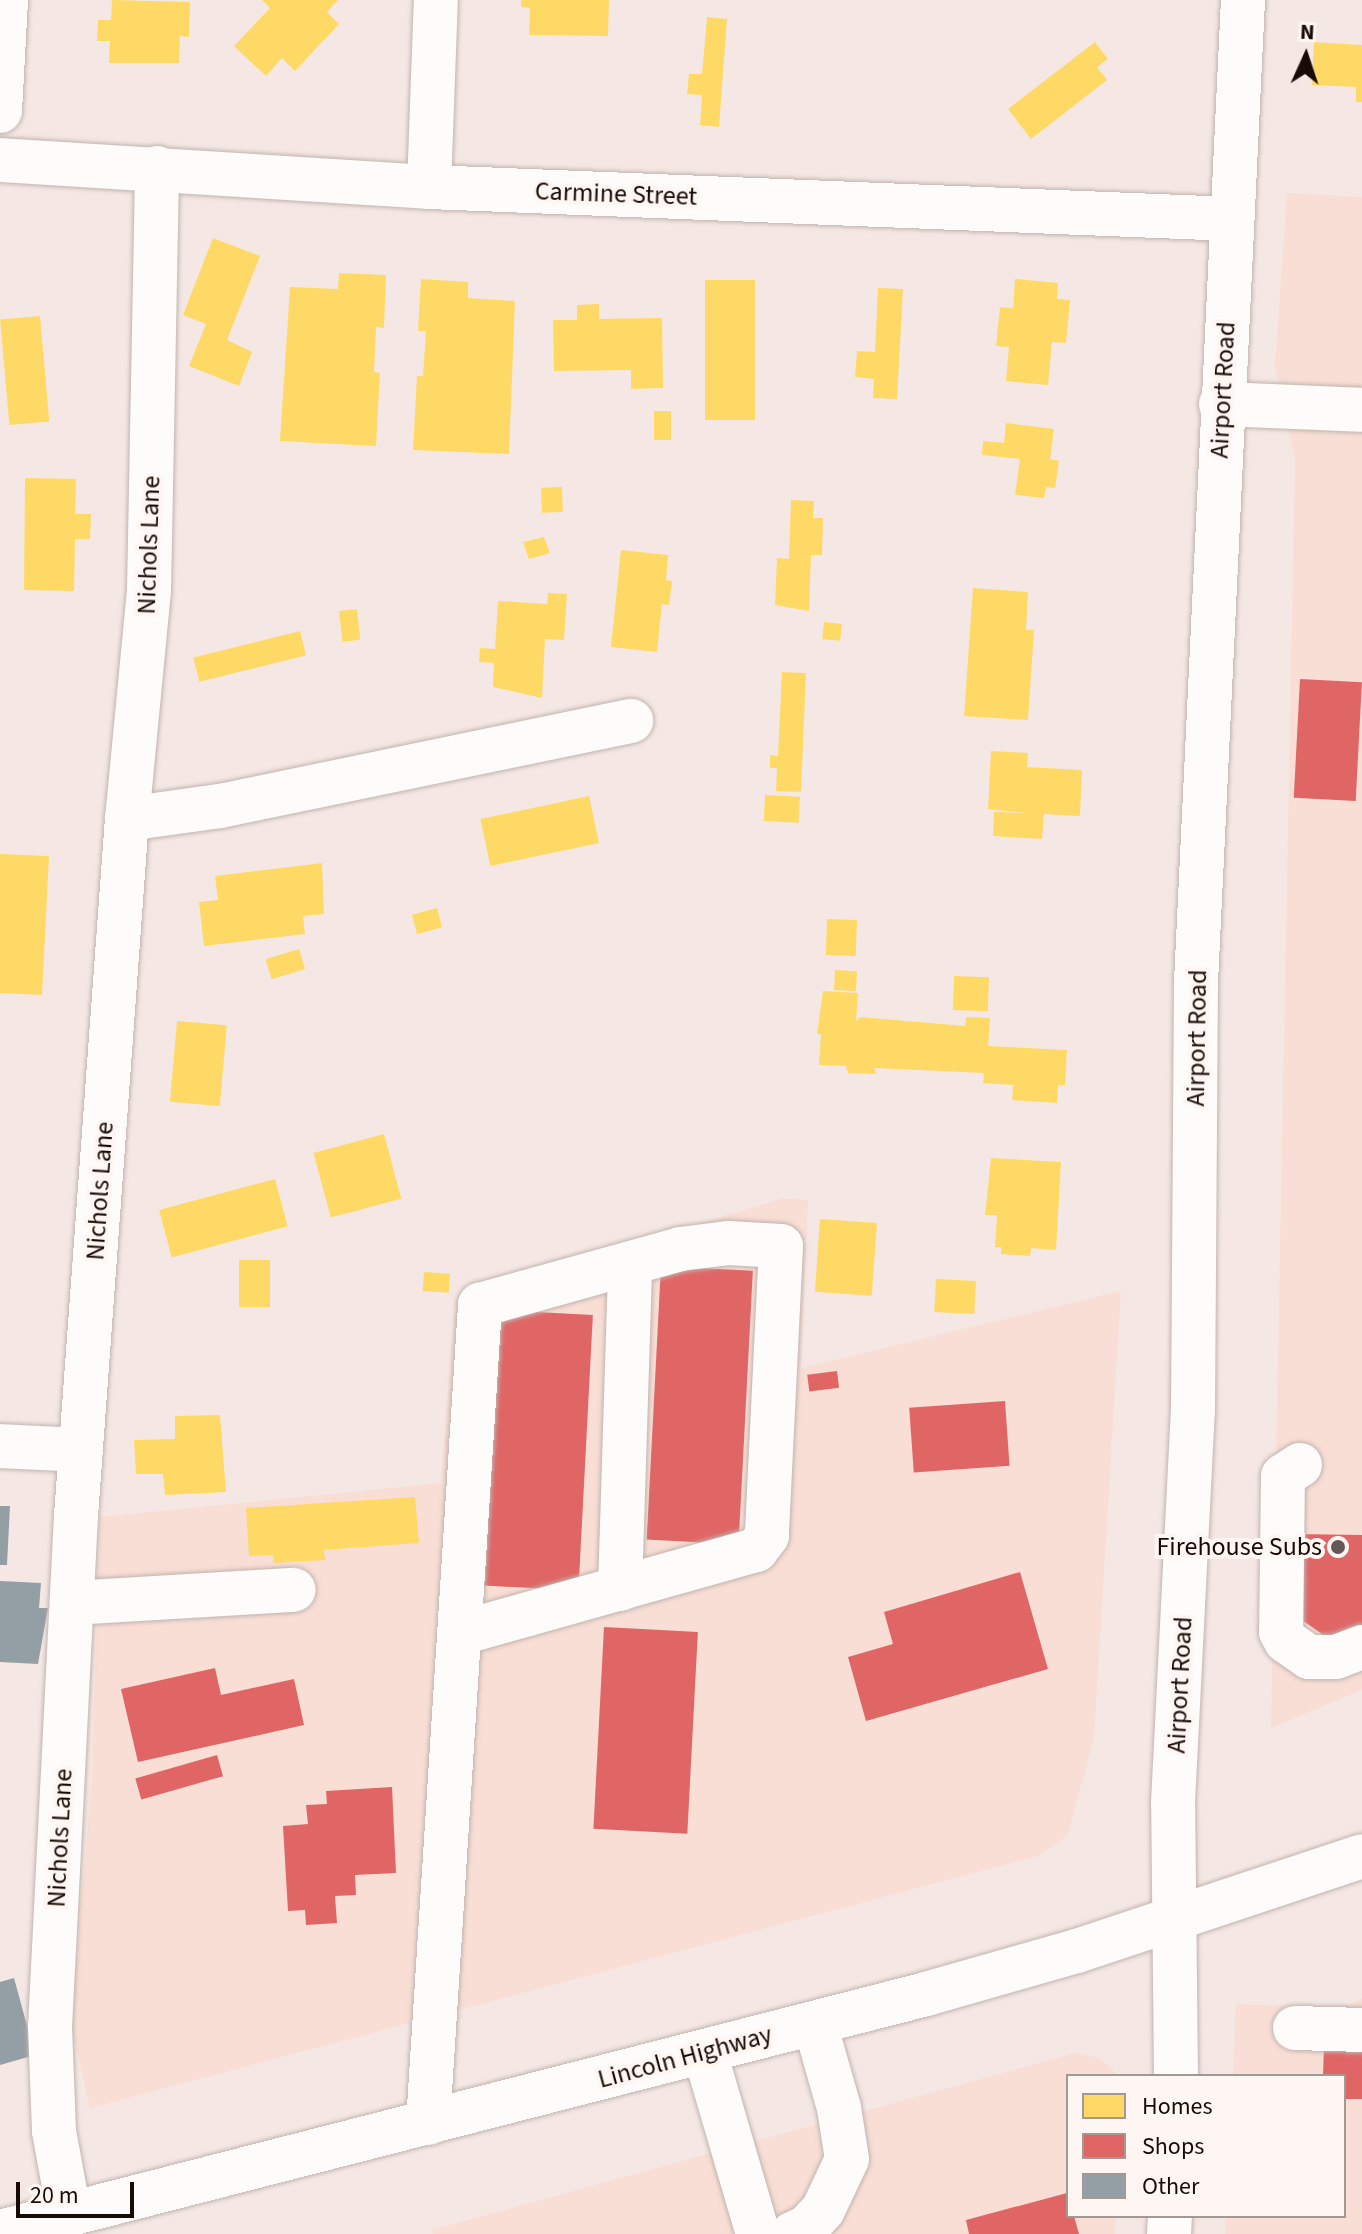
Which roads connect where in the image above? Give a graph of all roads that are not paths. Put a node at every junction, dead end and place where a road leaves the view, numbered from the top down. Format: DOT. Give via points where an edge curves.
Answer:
graph roads {
  1 [pos="6,0"];
  2 [pos="436,0"];
  3 [pos="1243,0"];
  4 [pos="0,111"];
  5 [pos="0,160"];
  6 [pos="157,168"];
  7 [pos="429,187"];
  8 [pos="1232,219"];
  9 [pos="1221,404"];
  10 [pos="1362,410"];
  11 [pos="631,721"];
  12 [pos="127,819"];
  13 [pos="630,1264"];
  14 [pos="0,1446"];
  15 [pos="81,1450"];
  16 [pos="1300,1465"];
  17 [pos="620,1589"];
  18 [pos="294,1590"];
  19 [pos="72,1603"];
  20 [pos="460,1633"];
  21 [pos="1362,1647"];
  22 [pos="1362,1856"];
  23 [pos="1174,1920"];
  24 [pos="815,2024"];
  25 [pos="1295,2028"];
  26 [pos="1362,2030"];
  27 [pos="705,2053"];
  28 [pos="1176,2074"];
  29 [pos="428,2123"];
  30 [pos="69,2213"];
  31 [pos="0,2232"];
  32 [pos="758,2234"];
  33 [pos="792,2234"];
  1 -- 4 [label="main road"];
  2 -- 7 [label="main road"];
  3 -- 8 [label="main road, Airport Road"];
  5 -- 6 [label="main road, Carmine Street"];
  6 -- 7 [label="main road, Carmine Street"];
  6 -- 12 [label="main road, Nichols Lane" via="149,591"];
  7 -- 8 [label="main road, Carmine Street"];
  8 -- 9 [label="main road, Airport Road"];
  9 -- 10 [label="main road"];
  9 -- 23 [label="main road, Airport Road" via="1196,982 1198,1241 1173,1803"];
  11 -- 12 [label="main road" via="220,806"];
  12 -- 15 [label="main road, Nichols Lane"];
  13 -- 17 [label="main road"];
  13 -- 17 [label="main road" via="716,1244 781,1246 767,1536 756,1550"];
  13 -- 20 [label="main road" via="480,1305"];
  14 -- 15 [label="main road"];
  15 -- 19 [label="main road, Nichols Lane"];
  16 -- 21 [label="main road" via="1283,1476 1281,1632 1309,1657 1336,1657"];
  17 -- 20 [label="main road"];
  18 -- 19 [label="main road"];
  19 -- 30 [label="main road, Nichols Lane" via="50,2055 54,2131"];
  20 -- 29 [label="main road"];
  22 -- 23 [label="main road, Lincoln Highway"];
  23 -- 24 [label="main road, Lincoln Highway"];
  23 -- 28 [label="main road, Airport Road"];
  24 -- 27 [label="main road, Lincoln Highway"];
  24 -- 33 [label="main road" via="847,2159 823,2210"];
  25 -- 26 [label="main road"];
  27 -- 29 [label="main road, Lincoln Highway"];
  27 -- 32 [label="main road"];
  29 -- 30 [label="main road, Lincoln Highway"];
  30 -- 31 [label="main road, Lincoln Highway"];
}
